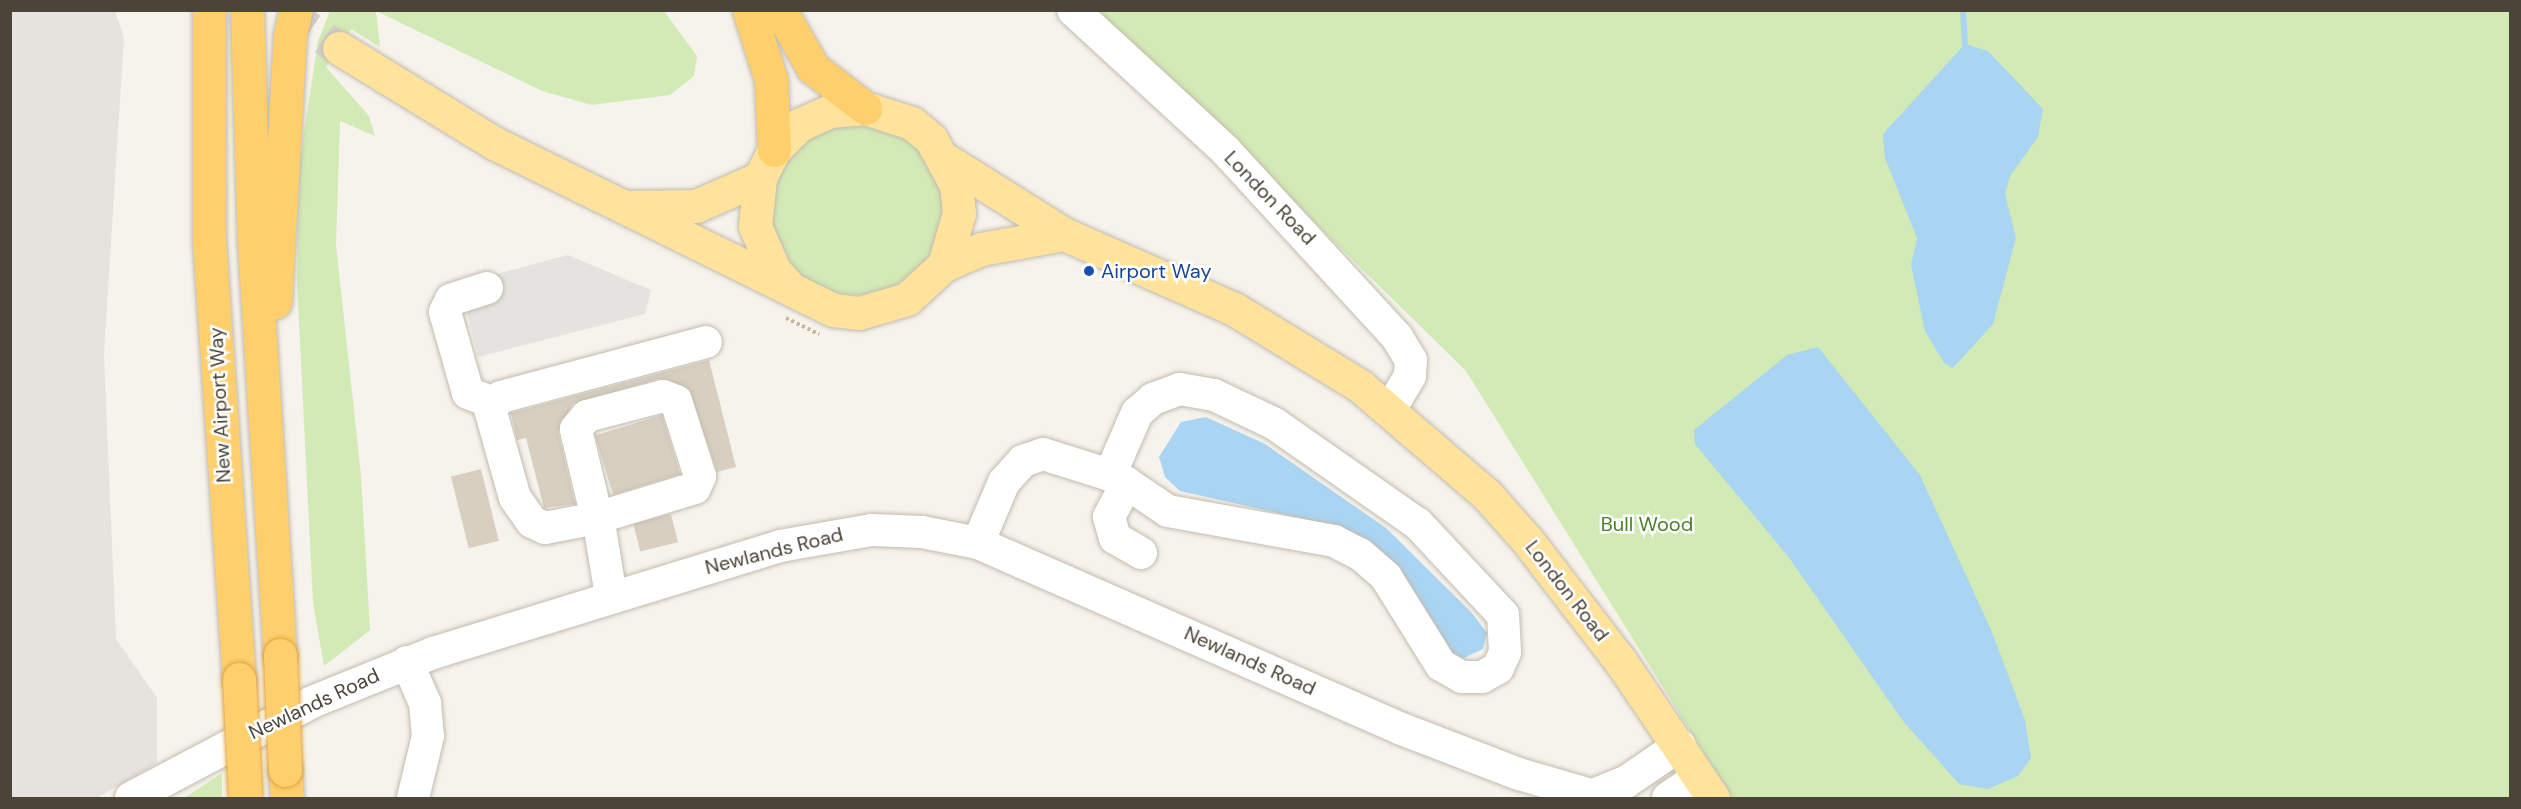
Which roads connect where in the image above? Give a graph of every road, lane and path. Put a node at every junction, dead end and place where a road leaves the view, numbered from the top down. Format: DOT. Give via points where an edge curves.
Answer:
graph roads {
  1 [pos="186,10"];
  2 [pos="209,10"];
  3 [pos="247,10"];
  4 [pos="296,10"];
  5 [pos="749,10"];
  6 [pos="780,10"];
  7 [pos="1073,10"];
  8 [pos="339,48"];
  9 [pos="865,108"];
  10 [pos="209,134"];
  11 [pos="946,160"];
  12 [pos="767,164"];
  13 [pos="629,207"];
  14 [pos="1064,234"];
  15 [pos="944,265"];
  16 [pos="488,288"];
  17 [pos="790,288"];
  18 [pos="706,342"];
  19 [pos="492,402"];
  20 [pos="1389,411"];
  21 [pos="267,444"];
  22 [pos="1118,479"];
  23 [pos="597,518"];
  24 [pos="978,543"];
  25 [pos="1141,553"];
  26 [pos="611,596"];
  27 [pos="407,662"];
  28 [pos="1680,745"];
  29 [pos="286,784"];
  30 [pos="1706,788"];
  31 [pos="245,796"];
  32 [pos="1597,797"];
  33 [pos="131,798"];
  34 [pos="413,798"];
  35 [pos="1668,798"];
  1 -- 10 [label="highway"];
  2 -- 10 [label="highway, New Airport Way"];
  3 -- 21 [label="highway" via="254,244"];
  4 -- 21 [label="highway" via="290,35"];
  5 -- 12 [label="highway" via="771,80"];
  6 -- 9 [label="highway" via="813,68"];
  7 -- 20 [label="street, London Road" via="1225,150 1397,337 1411,360 1410,376"];
  8 -- 13 [label="main road" via="494,143"];
  9 -- 11 [label="main road" via="912,123"];
  9 -- 12 [label="main road" via="830,111 799,126"];
  10 -- 31 [label="highway, New Airport Way, bridge" via="217,396"];
  11 -- 14 [label="main road, London Road"];
  11 -- 15 [label="main road" via="960,213"];
  12 -- 13 [label="main road" via="696,206"];
  12 -- 17 [label="main road" via="755,226 774,270"];
  13 -- 17 [label="main road"];
  14 -- 15 [label="main road" via="988,247"];
  14 -- 20 [label="main road, London Road" via="1234,309 1360,386"];
  15 -- 17 [label="main road" via="907,299 859,313 834,310"];
  16 -- 19 [label="street" via="451,300 446,312 468,393"];
  18 -- 19 [label="street"];
  19 -- 23 [label="street" via="490,409 522,512 545,528"];
  20 -- 28 [label="main road, London Road" via="1487,495 1527,540"];
  21 -- 29 [label="highway, bridge"];
  22 -- 22 [label="street" via="1168,511 1334,541 1360,554 1386,577 1441,665 1462,677 1482,677 1498,668 1505,652 1503,615 1418,524 1273,423 1214,395 1180,389 1153,399 1137,413"];
  22 -- 24 [label="street" via="1043,454 1023,461 1004,482"];
  22 -- 25 [label="street" via="1109,517 1115,538"];
  23 -- 23 [label="street" via="577,434 579,421 663,396 676,401 699,483 684,494"];
  23 -- 26 [label="street"];
  24 -- 26 [label="street, Newlands Road" via="922,532 826,535"];
  24 -- 32 [label="street, Newlands Road" via="1400,728 1519,774"];
  26 -- 27 [label="street, Newlands Road"];
  27 -- 33 [label="street, Newlands Road" via="312,702"];
  27 -- 34 [label="street" via="424,703 429,736"];
  28 -- 30 [label="main road, London Road"];
  28 -- 32 [label="street, Newlands Road"];
  30 -- 35 [label="street"];
}
